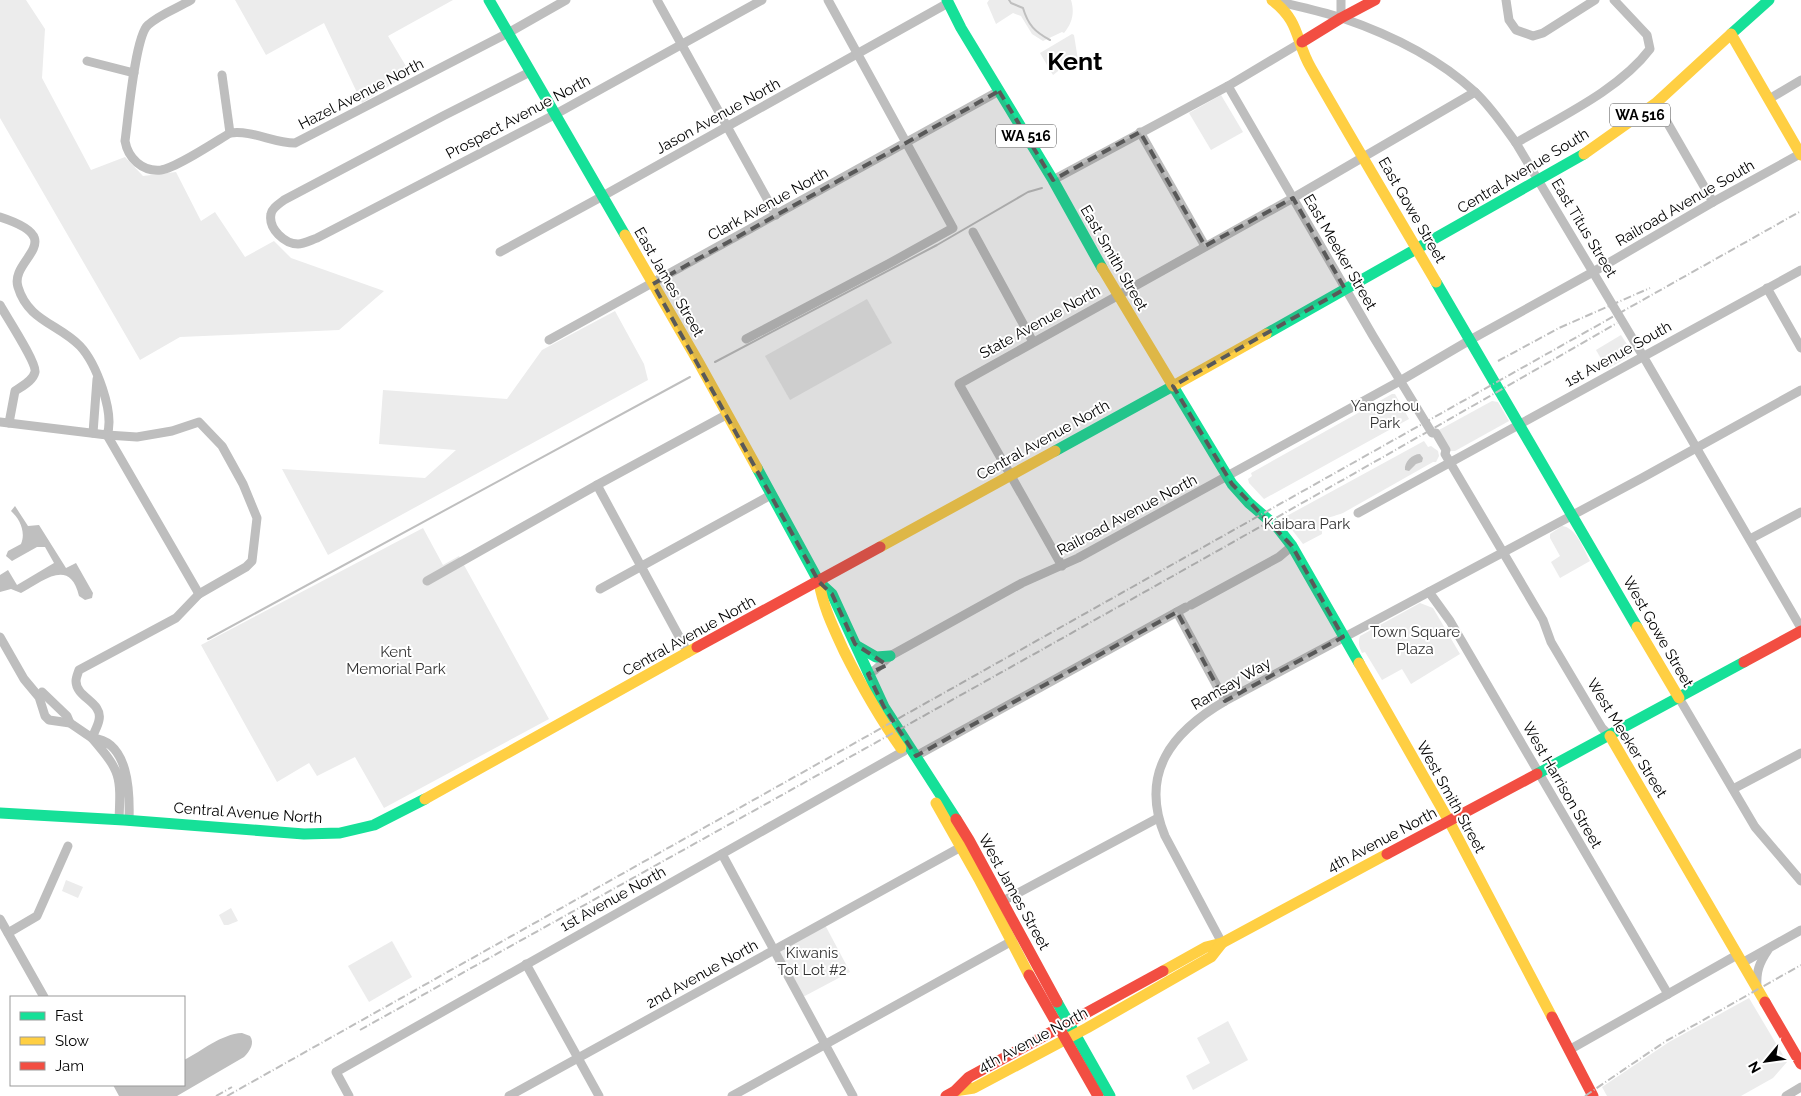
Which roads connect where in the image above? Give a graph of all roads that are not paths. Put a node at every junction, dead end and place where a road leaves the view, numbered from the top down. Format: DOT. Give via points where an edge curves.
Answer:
graph roads {
  1 [pos="191,0"];
  2 [pos="489,0"];
  3 [pos="566,0"];
  4 [pos="657,0"];
  5 [pos="762,0"];
  6 [pos="828,0"];
  7 [pos="1273,0"];
  8 [pos="1341,0"];
  9 [pos="1375,0"];
  10 [pos="1506,0"];
  11 [pos="1596,0"];
  12 [pos="1614,0"];
  13 [pos="1769,0"];
  14 [pos="950,1"];
  15 [pos="1341,18"];
  16 [pos="508,33"];
  17 [pos="1731,34"];
  18 [pos="1302,42"];
  19 [pos="682,45"];
  20 [pos="859,54"];
  21 [pos="87,60"];
  22 [pos="530,72"];
  23 [pos="134,73"];
  24 [pos="222,75"];
  25 [pos="1801,80"];
  26 [pos="1228,86"];
  27 [pos="999,91"];
  28 [pos="1474,92"];
  29 [pos="1768,99"];
  30 [pos="1656,103"];
  31 [pos="554,115"];
  32 [pos="728,126"];
  33 [pos="1140,132"];
  34 [pos="230,133"];
  35 [pos="907,143"];
  36 [pos="1516,143"];
  37 [pos="1801,154"];
  38 [pos="1364,157"];
  39 [pos="1053,180"];
  40 [pos="1539,181"];
  41 [pos="601,197"];
  42 [pos="1293,198"];
  43 [pos="1713,202"];
  44 [pos="776,215"];
  45 [pos="0,217"];
  46 [pos="973,232"];
  47 [pos="1205,246"];
  48 [pos="1417,249"];
  49 [pos="500,252"];
  50 [pos="1801,270"];
  51 [pos="1593,272"];
  52 [pos="653,284"];
  53 [pos="1767,288"];
  54 [pos="1346,289"];
  55 [pos="1118,294"];
  56 [pos="0,305"];
  57 [pos="746,338"];
  58 [pos="549,340"];
  59 [pos="1470,340"];
  60 [pos="1033,342"];
  61 [pos="1801,348"];
  62 [pos="1643,356"];
  63 [pos="97,376"];
  64 [pos="1400,381"];
  65 [pos="1173,386"];
  66 [pos="1500,390"];
  67 [pos="1801,390"];
  68 [pos="726,414"];
  69 [pos="4,423"];
  70 [pos="1520,424"];
  71 [pos="1431,431"];
  72 [pos="92,433"];
  73 [pos="107,435"];
  74 [pos="1697,448"];
  75 [pos="1447,458"];
  76 [pos="1010,475"];
  77 [pos="1228,476"];
  78 [pos="596,485"];
  79 [pos="771,495"];
  80 [pos="1801,512"];
  81 [pos="1358,513"];
  82 [pos="1573,514"];
  83 [pos="1269,521"];
  84 [pos="1750,539"];
  85 [pos="1292,546"];
  86 [pos="1503,552"];
  87 [pos="641,566"];
  88 [pos="1062,566"];
  89 [pos="427,581"];
  90 [pos="819,582"];
  91 [pos="600,590"];
  92 [pos="1428,592"];
  93 [pos="199,594"];
  94 [pos="1177,612"];
  95 [pos="1801,630"];
  96 [pos="0,637"];
  97 [pos="1343,637"];
  98 [pos="855,644"];
  99 [pos="688,654"];
  100 [pos="890,656"];
  101 [pos="868,674"];
  102 [pos="40,695"];
  103 [pos="1679,698"];
  104 [pos="1225,701"];
  105 [pos="884,708"];
  106 [pos="70,723"];
  107 [pos="1610,736"];
  108 [pos="92,738"];
  109 [pos="904,751"];
  110 [pos="1801,752"];
  111 [pos="916,756"];
  112 [pos="1539,773"];
  113 [pos="1733,789"];
  114 [pos="0,813"];
  115 [pos="1158,818"];
  116 [pos="124,820"];
  117 [pos="1449,821"];
  118 [pos="68,846"];
  119 [pos="962,847"];
  120 [pos="722,854"];
  121 [pos="973,868"];
  122 [pos="1801,880"];
  123 [pos="1003,901"];
  124 [pos="0,919"];
  125 [pos="1801,930"];
  126 [pos="8,933"];
  127 [pos="1012,941"];
  128 [pos="1222,943"];
  129 [pos="1769,948"];
  130 [pos="775,951"];
  131 [pos="1740,959"];
  132 [pos="526,964"];
  133 [pos="1757,989"];
  134 [pos="1668,994"];
  135 [pos="43,996"];
  136 [pos="1065,1025"];
  137 [pos="1071,1036"];
  138 [pos="825,1044"];
  139 [pos="1570,1050"];
  140 [pos="578,1058"];
  141 [pos="1801,1064"];
  142 [pos="1801,1087"];
  143 [pos="950,1094"];
  144 [pos="349,1096"];
  145 [pos="509,1096"];
  146 [pos="598,1096"];
  147 [pos="732,1096"];
  148 [pos="853,1096"];
  149 [pos="1098,1096"];
  150 [pos="1110,1096"];
  151 [pos="1594,1096"];
  152 [pos="1786,1096"];
  1 -- 23 [label="street" via="147,25 142,32"];
  2 -- 16 [label="main road, East James Street"];
  3 -- 16 [label="street, Hazel Avenue North"];
  4 -- 19 [label="street"];
  5 -- 19 [label="street, Prospect Avenue North"];
  6 -- 20 [label="street"];
  7 -- 15 [label="street, East Titus Street"];
  7 -- 18 [label="main road, East Titus Street" via="1295,24"];
  8 -- 15 [label="street"];
  9 -- 15 [label="main road"];
  10 -- 11 [label="street" via="1509,20 1516,30 1533,36"];
  12 -- 36 [label="street" via="1647,35 1650,49 1618,82"];
  13 -- 17 [label="main road, Central Avenue South"];
  14 -- 20 [label="street, Jason Avenue North"];
  14 -- 27 [label="main road, East Smith Street / WA 516" via="961,28"];
  15 -- 18 [label="main road"];
  15 -- 28 [label="street, East Titus Street" via="1413,50 1451,72"];
  16 -- 22 [label="main road, East James Street"];
  16 -- 34 [label="street, Hazel Avenue North" via="295,143 256,134"];
  17 -- 29 [label="main road"];
  17 -- 30 [label="main road, Central Avenue South / WA 516"];
  18 -- 26 [label="street"];
  18 -- 38 [label="main road, East Gowe Street" via="1309,64"];
  19 -- 31 [label="street, Prospect Avenue North"];
  19 -- 32 [label="street"];
  20 -- 32 [label="street, Jason Avenue North"];
  20 -- 35 [label="street"];
  21 -- 23 [label="street"];
  22 -- 31 [label="main road, East James Street"];
  22 -- 31 [label="street, Prospect Avenue North" via="284,200 271,212 272,225 283,239 297,244 310,241"];
  23 -- 34 [label="street" via="126,141 134,161 144,167 163,170"];
  24 -- 34 [label="street"];
  25 -- 29 [label="street"];
  26 -- 33 [label="street"];
  26 -- 42 [label="street, East Meeker Street"];
  27 -- 35 [label="street, Clark Avenue North"];
  27 -- 39 [label="main road, East Smith Street / WA 516"];
  28 -- 36 [label="street, East Titus Street" via="1495,113"];
  28 -- 38 [label="street, State Avenue North"];
  29 -- 37 [label="main road"];
  30 -- 40 [label="main road, Central Avenue South / WA 516"];
  30 -- 43 [label="street"];
  31 -- 41 [label="main road, East James Street"];
  32 -- 41 [label="street, Jason Avenue North"];
  32 -- 44 [label="street"];
  33 -- 39 [label="street"];
  33 -- 47 [label="street"];
  35 -- 44 [label="street, Clark Avenue North"];
  35 -- 57 [label="street" via="953,228"];
  36 -- 40 [label="street, East Titus Street"];
  37 -- 43 [label="street, Railroad Avenue South"];
  38 -- 42 [label="street, State Avenue North"];
  38 -- 48 [label="main road, East Gowe Street"];
  39 -- 55 [label="main road, East Smith Street / WA 516"];
  40 -- 48 [label="main road, Central Avenue South / WA 516"];
  40 -- 51 [label="street, East Titus Street"];
  41 -- 49 [label="street, Jason Avenue North"];
  41 -- 52 [label="main road, East James Street"];
  42 -- 47 [label="street, State Avenue North"];
  42 -- 54 [label="street, East Meeker Street"];
  43 -- 51 [label="street, Railroad Avenue South"];
  44 -- 52 [label="street, Clark Avenue North"];
  45 -- 63 [label="street" via="21,224 35,240 17,285 31,311 81,347"];
  46 -- 60 [label="street"];
  47 -- 55 [label="street, State Avenue North"];
  48 -- 54 [label="main road, Central Avenue South / WA 516"];
  48 -- 59 [label="main road, East Gowe Street"];
  50 -- 53 [label="street, 1st Avenue South"];
  51 -- 59 [label="street, Railroad Avenue South"];
  51 -- 62 [label="street, East Titus Street"];
  52 -- 58 [label="street, Clark Avenue North"];
  52 -- 68 [label="main road, East James Street"];
  53 -- 61 [label="street"];
  53 -- 62 [label="street, 1st Avenue South"];
  54 -- 64 [label="street, East Meeker Street"];
  54 -- 65 [label="main road, Central Avenue North / WA 516"];
  55 -- 60 [label="street, State Avenue North"];
  55 -- 65 [label="main road, East Smith Street / WA 516"];
  56 -- 69 [label="street" via="36,369 33,378 15,391"];
  59 -- 64 [label="street, Railroad Avenue South"];
  59 -- 66 [label="main road, East Gowe Street"];
  60 -- 76 [label="street, State Avenue North" via="959,384"];
  62 -- 70 [label="street, 1st Avenue South"];
  62 -- 74 [label="street, East Titus Street"];
  63 -- 72 [label="street"];
  63 -- 73 [label="street" via="109,422"];
  64 -- 71 [label="street, East Meeker Street"];
  64 -- 77 [label="street, Railroad Avenue North"];
  65 -- 76 [label="main road, Central Avenue North"];
  65 -- 77 [label="main road, East Smith Street"];
  66 -- 70 [label="main road, West Gowe Street"];
  67 -- 74 [label="street"];
  68 -- 78 [label="street"];
  68 -- 79 [label="main road, East James Street"];
  69 -- 72 [label="street"];
  70 -- 75 [label="street, 1st Avenue South"];
  70 -- 82 [label="main road, West Gowe Street"];
  71 -- 75 [label="street, West Meeker Street" via="1436,433"];
  72 -- 73 [label="street"];
  73 -- 93 [label="street"];
  73 -- 93 [label="street" via="153,435 199,422 222,446 257,518 252,561"];
  74 -- 82 [label="street"];
  74 -- 84 [label="street, East Titus Street"];
  75 -- 81 [label="street"];
  75 -- 86 [label="street, West Meeker Street"];
  76 -- 88 [label="street"];
  76 -- 90 [label="main road, Central Avenue North"];
  77 -- 83 [label="main road, East Smith Street"];
  77 -- 88 [label="street, Railroad Avenue North"];
  78 -- 87 [label="street"];
  78 -- 89 [label="street"];
  79 -- 87 [label="street"];
  79 -- 90 [label="main road, East James Street"];
  80 -- 84 [label="street"];
  82 -- 86 [label="street"];
  82 -- 103 [label="main road, West Gowe Street"];
  83 -- 85 [label="main road, West Smith Street"];
  84 -- 95 [label="street, East Titus Street"];
  85 -- 94 [label="street" via="1279,557"];
  85 -- 97 [label="main road, West Smith Street"];
  86 -- 92 [label="street"];
  86 -- 107 [label="street, West Meeker Street" via="1543,620 1551,642 1602,728"];
  87 -- 91 [label="street"];
  87 -- 99 [label="street"];
  88 -- 100 [label="street, Railroad Avenue North" via="1022,583"];
  90 -- 98 [label="main road, East James Street" via="832,594"];
  90 -- 99 [label="main road, Central Avenue North"];
  90 -- 109 [label="main road, East James Street" via="822,600 861,686"];
  92 -- 97 [label="street"];
  92 -- 112 [label="street, West Harrison Street" via="1450,621"];
  93 -- 108 [label="street" via="176,618 80,670 76,681 78,690 99,713 100,720"];
  94 -- 104 [label="street"];
  94 -- 111 [label="street"];
  95 -- 103 [label="main road, 4th Avenue North"];
  96 -- 102 [label="street" via="24,678"];
  97 -- 104 [label="street, Ramsay Way"];
  97 -- 117 [label="main road, West Smith Street"];
  98 -- 100 [label="main road" via="872,656"];
  98 -- 101 [label="main road, East James Street"];
  99 -- 116 [label="main road, Central Avenue North" via="398,814 363,828 340,833 304,834"];
  100 -- 101 [label="street, Railroad Avenue North"];
  101 -- 105 [label="main road, East James Street"];
  102 -- 106 [label="street"];
  102 -- 106 [label="street" via="49,720"];
  103 -- 107 [label="main road, 4th Avenue North"];
  103 -- 113 [label="street, West Gowe Street"];
  104 -- 115 [label="street, Ramsay Way" via="1190,724 1168,751 1156,790"];
  105 -- 111 [label="main road, West James Street"];
  106 -- 108 [label="street"];
  107 -- 112 [label="main road, 4th Avenue North"];
  107 -- 131 [label="main road, West Meeker Street"];
  108 -- 116 [label="street" via="117,770"];
  109 -- 119 [label="main road, West James Street"];
  109 -- 120 [label="street, 1st Avenue North"];
  110 -- 113 [label="street"];
  111 -- 123 [label="main road, West James Street" via="967,836"];
  112 -- 117 [label="main road, 4th Avenue North"];
  112 -- 134 [label="street, West Harrison Street"];
  113 -- 122 [label="street, West Gowe Street" via="1755,827"];
  114 -- 116 [label="main road, Central Avenue North"];
  115 -- 123 [label="street"];
  115 -- 128 [label="street, Ramsay Way" via="1164,836"];
  117 -- 128 [label="main road, 4th Avenue North"];
  117 -- 139 [label="main road, West Smith Street"];
  118 -- 126 [label="street" via="37,916"];
  119 -- 121 [label="main road, West James Street"];
  119 -- 130 [label="street, 2nd Avenue North"];
  120 -- 130 [label="street"];
  120 -- 132 [label="street, 1st Avenue North"];
  121 -- 123 [label="main road" via="981,872 996,899"];
  121 -- 127 [label="main road, West James Street"];
  123 -- 136 [label="main road, West James Street"];
  124 -- 126 [label="street"];
  125 -- 129 [label="street"];
  126 -- 135 [label="street"];
  127 -- 136 [label="main road, West James Street" via="1033,982"];
  127 -- 138 [label="street"];
  128 -- 136 [label="main road, 4th Avenue North" via="1206,947"];
  128 -- 137 [label="main road, 4th Avenue North" via="1211,957"];
  129 -- 131 [label="street"];
  129 -- 133 [label="street" via="1760,961"];
  130 -- 138 [label="street"];
  130 -- 140 [label="street, 2nd Avenue North"];
  131 -- 133 [label="main road, West Meeker Street"];
  131 -- 134 [label="street"];
  132 -- 140 [label="street"];
  132 -- 144 [label="street, 1st Avenue North" via="336,1072"];
  133 -- 141 [label="main road, West Meeker Street"];
  134 -- 139 [label="street"];
  136 -- 137 [label="main road, West James Street"];
  136 -- 143 [label="main road, 4th Avenue North" via="969,1077"];
  137 -- 143 [label="main road, 4th Avenue North" via="974,1088"];
  137 -- 149 [label="main road, West James Street"];
  137 -- 150 [label="main road, West James Street"];
  138 -- 147 [label="street"];
  138 -- 148 [label="street"];
  139 -- 151 [label="main road, West Smith Street"];
  140 -- 145 [label="street, 2nd Avenue North"];
  140 -- 146 [label="street"];
  142 -- 152 [label="street"];
}
